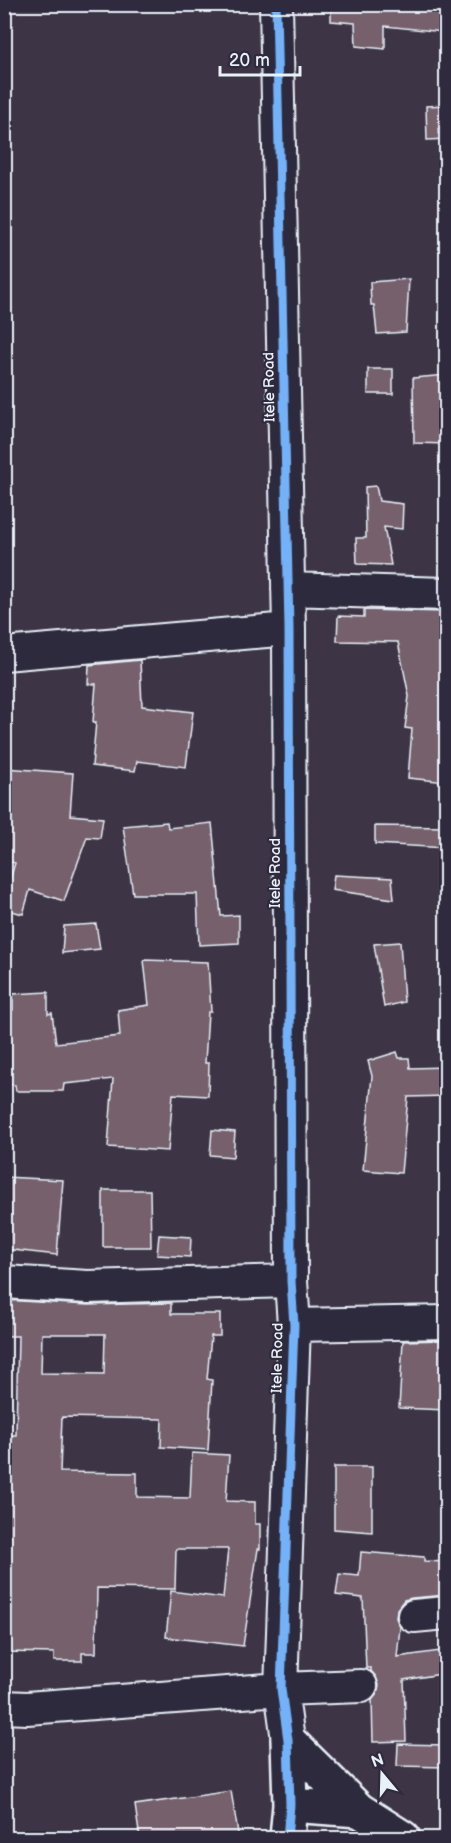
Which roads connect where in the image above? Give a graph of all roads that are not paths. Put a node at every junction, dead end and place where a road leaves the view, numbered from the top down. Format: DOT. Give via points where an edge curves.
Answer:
graph roads {
  1 [pos="276,4"];
  2 [pos="288,589"];
  3 [pos="447,594"];
  4 [pos="289,629"];
  5 [pos="4,654"];
  6 [pos="291,1281"];
  7 [pos="4,1282"];
  8 [pos="447,1322"];
  9 [pos="294,1325"];
  10 [pos="447,1613"];
  11 [pos="414,1616"];
  12 [pos="361,1686"];
  13 [pos="281,1689"];
  14 [pos="4,1707"];
  15 [pos="288,1740"];
  16 [pos="290,1805"];
  17 [pos="359,1810"];
  18 [pos="287,1839"];
  19 [pos="403,1839"];
  1 -- 2 [label="street, Itele Road"];
  2 -- 3 [label="street"];
  2 -- 4 [label="street, Itele Road"];
  4 -- 5 [label="street"];
  4 -- 6 [label="street, Itele Road"];
  6 -- 7 [label="street" via="88,1287"];
  6 -- 9 [label="street, Itele Road"];
  8 -- 9 [label="street"];
  9 -- 13 [label="street, Itele Road"];
  10 -- 11 [label="street"];
  12 -- 13 [label="street"];
  13 -- 14 [label="street"];
  13 -- 15 [label="street, Itele Road"];
  15 -- 16 [label="street"];
  15 -- 17 [label="street"];
  16 -- 17 [label="street"];
  16 -- 18 [label="street"];
  17 -- 19 [label="street"];
}
